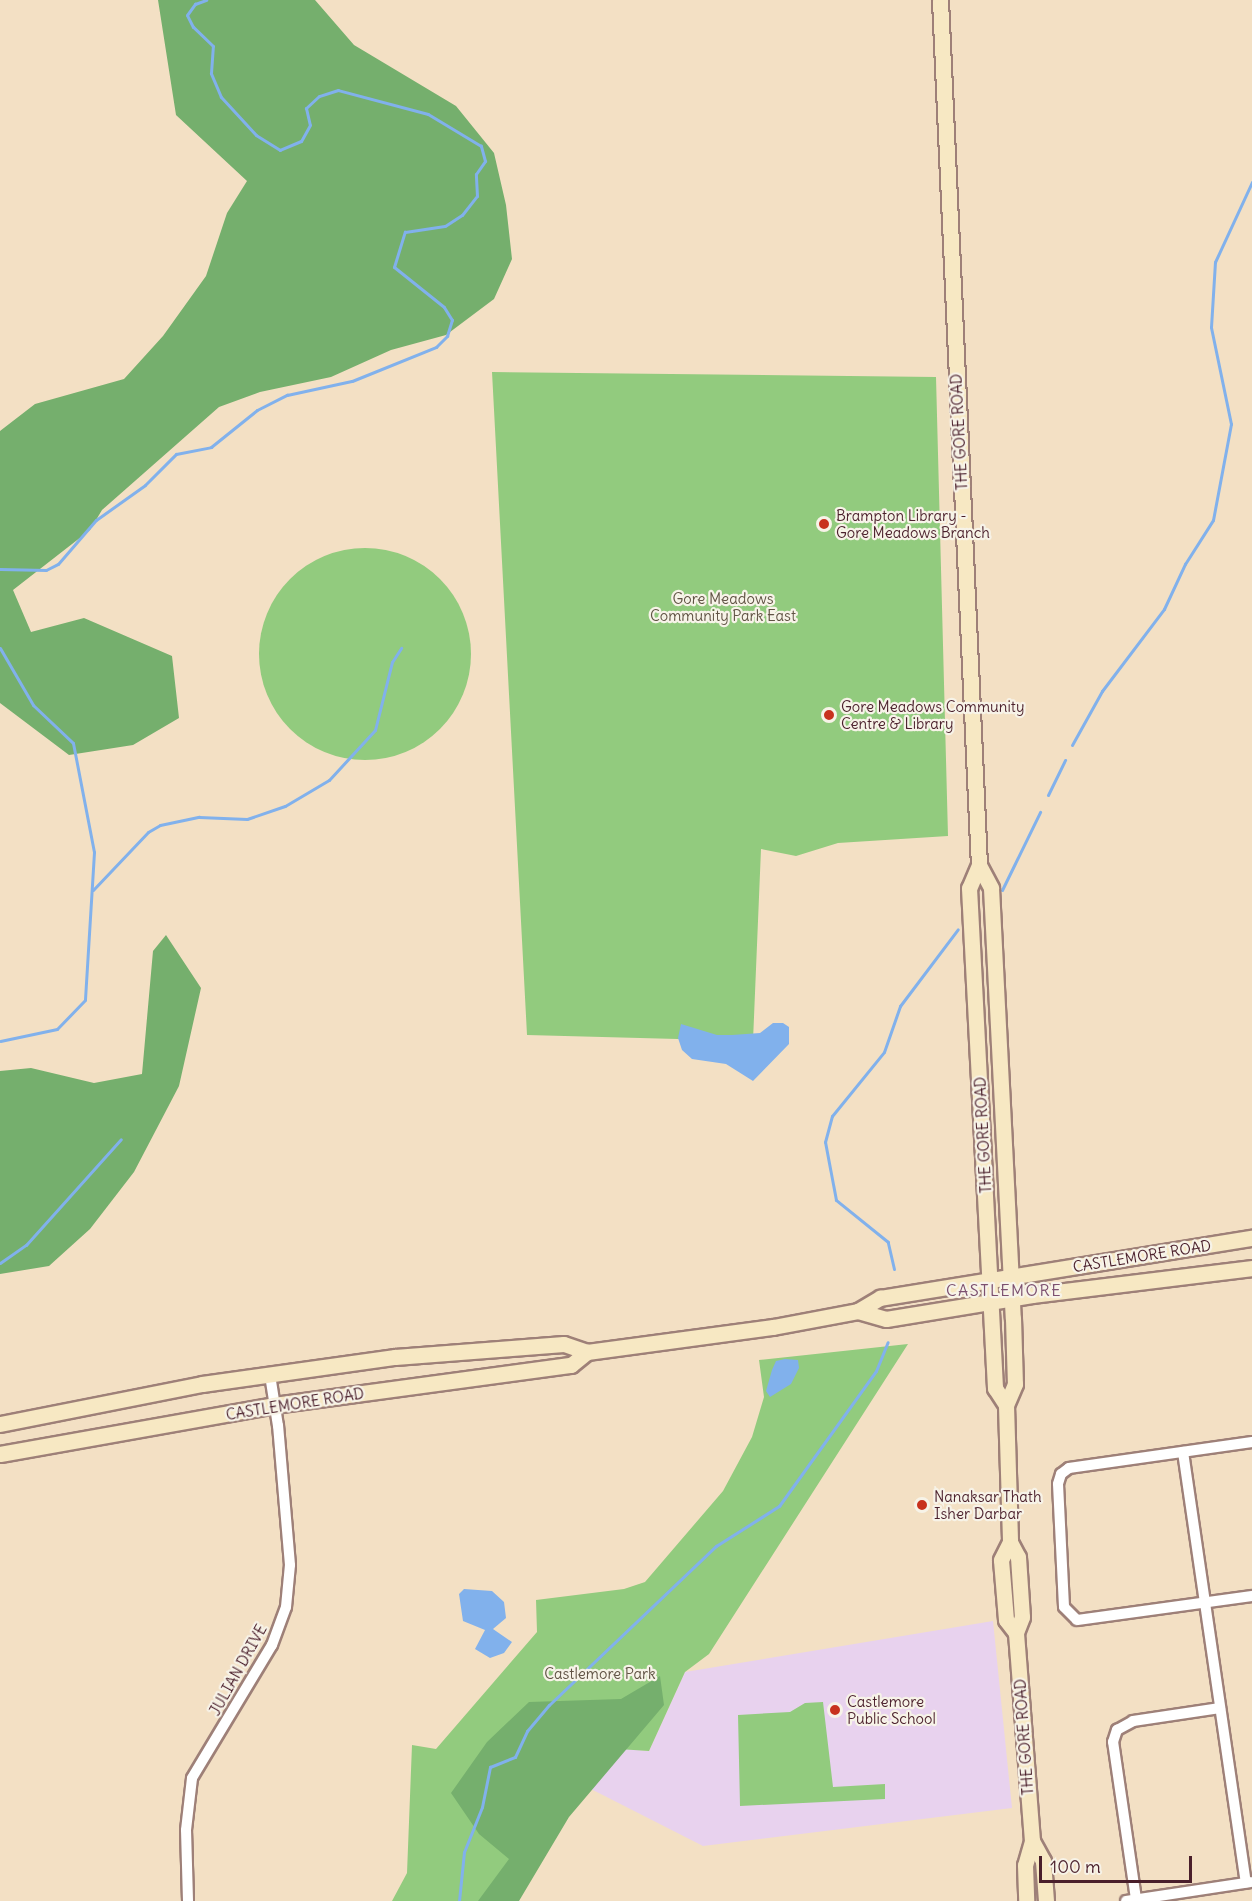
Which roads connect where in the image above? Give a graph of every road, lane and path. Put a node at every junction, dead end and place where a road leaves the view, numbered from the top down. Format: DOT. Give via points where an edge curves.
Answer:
graph roads {
  1 [pos="940,0"];
  2 [pos="980,865"];
  3 [pos="995,962"];
  4 [pos="974,963"];
  5 [pos="1252,1238"];
  6 [pos="1252,1268"];
  7 [pos="1011,1277"];
  8 [pos="991,1281"];
  9 [pos="1012,1299"];
  10 [pos="992,1302"];
  11 [pos="858,1311"];
  12 [pos="587,1352"];
  13 [pos="270,1375"];
  14 [pos="274,1405"];
  15 [pos="1006,1405"];
  16 [pos="0,1424"];
  17 [pos="1252,1443"];
  18 [pos="1182,1452"];
  19 [pos="0,1454"];
  20 [pos="1252,1596"];
  21 [pos="1204,1603"];
  22 [pos="1220,1708"];
  23 [pos="1032,1841"];
  24 [pos="1249,1882"];
  25 [pos="1131,1900"];
  26 [pos="188,1901"];
  27 [pos="1026,1901"];
  28 [pos="1046,1901"];
  1 -- 2 [label="main road, THE GORE ROAD"];
  2 -- 3 [label="main road, THE GORE ROAD" via="991,888"];
  2 -- 4 [label="main road, THE GORE ROAD" via="969,888"];
  3 -- 4 [label="main road"];
  3 -- 7 [label="main road, THE GORE ROAD"];
  4 -- 8 [label="main road, THE GORE ROAD"];
  5 -- 7 [label="main road, CASTLEMORE ROAD"];
  6 -- 9 [label="main road, CASTLEMORE ROAD"];
  7 -- 8 [label="main road, CASTLEMORE ROAD"];
  7 -- 9 [label="main road, THE GORE ROAD"];
  8 -- 10 [label="main road, THE GORE ROAD"];
  8 -- 11 [label="main road, CASTLEMORE ROAD" via="880,1298"];
  9 -- 10 [label="main road, CASTLEMORE ROAD"];
  9 -- 15 [label="main road, THE GORE ROAD" via="1015,1384"];
  10 -- 11 [label="main road, CASTLEMORE ROAD" via="886,1318"];
  10 -- 15 [label="main road, THE GORE ROAD" via="995,1388"];
  11 -- 12 [label="main road, CASTLEMORE ROAD"];
  12 -- 13 [label="main road, CASTLEMORE ROAD" via="564,1344 395,1357"];
  12 -- 14 [label="main road, CASTLEMORE ROAD" via="571,1365"];
  13 -- 14 [label="street, JULIAN DRIVE"];
  13 -- 16 [label="main road, CASTLEMORE ROAD" via="202,1384"];
  14 -- 19 [label="main road, CASTLEMORE ROAD"];
  14 -- 26 [label="street, JULIAN DRIVE" via="290,1565 286,1607 272,1645 192,1778 186,1830"];
  15 -- 23 [label="main road, THE GORE ROAD" via="1010,1542 1018,1557 1022,1617 1016,1633"];
  17 -- 18 [label="street"];
  18 -- 21 [label="street"];
  18 -- 21 [label="street" via="1070,1468 1061,1474 1058,1484 1064,1607 1077,1620 1087,1620"];
  20 -- 21 [label="street"];
  21 -- 22 [label="street"];
  22 -- 24 [label="street"];
  22 -- 25 [label="street" via="1133,1721 1117,1730 1113,1742"];
  23 -- 27 [label="main road, THE GORE ROAD" via="1025,1865"];
  23 -- 28 [label="main road, THE GORE ROAD" via="1043,1861"];
  24 -- 25 [label="street"];
}
